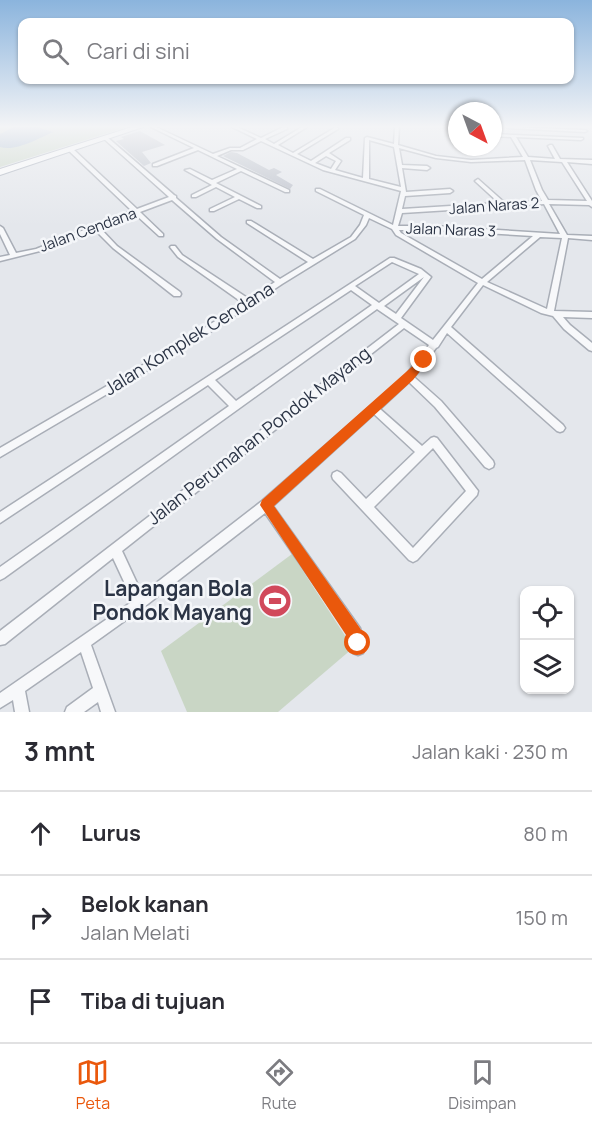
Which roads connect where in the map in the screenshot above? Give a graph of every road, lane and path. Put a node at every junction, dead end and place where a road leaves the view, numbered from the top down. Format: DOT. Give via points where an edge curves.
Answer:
graph roads {
  1 [pos="37,160"];
  2 [pos="81,160"];
  3 [pos="131,160"];
  4 [pos="167,160"];
  5 [pos="221,160"];
  6 [pos="304,160"];
  7 [pos="315,160"];
  8 [pos="338,160"];
  9 [pos="366,160"];
  10 [pos="399,160"];
  11 [pos="464,160"];
  12 [pos="493,160"];
  13 [pos="527,160"];
  14 [pos="548,160"];
  15 [pos="561,161"];
  16 [pos="592,162"];
  17 [pos="311,163"];
  18 [pos="155,165"];
  19 [pos="400,166"];
  20 [pos="427,168"];
  21 [pos="241,169"];
  22 [pos="188,170"];
  23 [pos="332,171"];
  24 [pos="0,172"];
  25 [pos="366,180"];
  26 [pos="478,181"];
  27 [pos="214,184"];
  28 [pos="318,190"];
  29 [pos="287,191"];
  30 [pos="450,191"];
  31 [pos="404,192"];
  32 [pos="194,196"];
  33 [pos="174,197"];
  34 [pos="239,197"];
  35 [pos="546,202"];
  36 [pos="503,204"];
  37 [pos="591,205"];
  38 [pos="259,207"];
  39 [pos="212,210"];
  40 [pos="398,211"];
  41 [pos="138,212"];
  42 [pos="368,214"];
  43 [pos="249,222"];
  44 [pos="0,228"];
  45 [pos="96,228"];
  46 [pos="394,228"];
  47 [pos="161,235"];
  48 [pos="538,235"];
  49 [pos="565,237"];
  50 [pos="592,238"];
  51 [pos="173,248"];
  52 [pos="14,256"];
  53 [pos="0,259"];
  54 [pos="313,262"];
  55 [pos="424,274"];
  56 [pos="280,282"];
  57 [pos="482,282"];
  58 [pos="350,286"];
  59 [pos="177,294"];
  60 [pos="249,303"];
  61 [pos="378,305"];
  62 [pos="553,314"];
  63 [pos="592,315"];
  64 [pos="400,321"];
  65 [pos="447,328"];
  66 [pos="435,345"];
  67 [pos="592,348"];
  68 [pos="410,377"];
  69 [pos="209,380"];
  70 [pos="236,406"];
  71 [pos="374,409"];
  72 [pos="560,428"];
  73 [pos="422,452"];
  74 [pos="0,453"];
  75 [pos="489,464"];
  76 [pos="337,476"];
  77 [pos="266,505"];
  78 [pos="366,507"];
  79 [pos="0,518"];
  80 [pos="115,549"];
  81 [pos="0,574"];
  82 [pos="140,603"];
  83 [pos="0,639"];
  84 [pos="84,643"];
  85 [pos="358,648"];
  86 [pos="18,688"];
  87 [pos="101,691"];
  88 [pos="0,701"];
  89 [pos="22,712"];
  90 [pos="72,712"];
  91 [pos="108,712"];
  1 -- 24 [label="main road"];
  2 -- 41 [label="street"];
  3 -- 33 [label="street"];
  4 -- 18 [label="street"];
  5 -- 21 [label="street"];
  6 -- 17 [label="street"];
  7 -- 17 [label="street"];
  8 -- 23 [label="street"];
  9 -- 25 [label="street"];
  10 -- 19 [label="street"];
  11 -- 12 [label="street"];
  13 -- 35 [label="street"];
  14 -- 15 [label="street"];
  15 -- 16 [label="street"];
  15 -- 37 [label="street"];
  17 -- 23 [label="street"];
  19 -- 20 [label="street"];
  19 -- 31 [label="street"];
  21 -- 27 [label="street"];
  21 -- 29 [label="street"];
  22 -- 27 [label="street"];
  23 -- 25 [label="street"];
  25 -- 31 [label="street"];
  26 -- 36 [label="street"];
  27 -- 32 [label="street"];
  27 -- 34 [label="street"];
  28 -- 42 [label="street, Jalan Naras 3"];
  30 -- 31 [label="street"];
  31 -- 40 [label="street"];
  33 -- 41 [label="street, Jalan Cendana"];
  33 -- 56 [label="street" via="219,238"];
  34 -- 38 [label="street"];
  34 -- 39 [label="street"];
  35 -- 36 [label="street, Jalan Naras 2"];
  35 -- 37 [label="street, Jalan Naras 2"];
  35 -- 49 [label="street"];
  36 -- 40 [label="street, Jalan Naras 2"];
  40 -- 46 [label="street"];
  41 -- 45 [label="street, Jalan Cendana"];
  41 -- 47 [label="street"];
  42 -- 46 [label="street, Jalan Naras 3"];
  42 -- 54 [label="street, Jalan Komplek Cendana" via="353,238"];
  43 -- 54 [label="street"];
  44 -- 52 [label="street"];
  45 -- 52 [label="street, Jalan Cendana"];
  45 -- 59 [label="street"];
  46 -- 48 [label="street, Jalan Naras 3"];
  46 -- 57 [label="street" via="403,238"];
  48 -- 49 [label="street, Jalan Naras 3"];
  48 -- 57 [label="street"];
  49 -- 50 [label="street, Jalan Naras 3"];
  49 -- 62 [label="street"];
  51 -- 60 [label="street"];
  52 -- 53 [label="street, Jalan Cendana"];
  54 -- 56 [label="street, Jalan Komplek Cendana"];
  55 -- 58 [label="street" via="389,260"];
  55 -- 61 [label="street, Jalan Perumahan Pondok Mayang"];
  55 -- 64 [label="street, Jalan Perumahan Pondok Mayang" via="427,281"];
  56 -- 60 [label="street, Jalan Komplek Cendana"];
  57 -- 62 [label="street"];
  57 -- 65 [label="street"];
  58 -- 61 [label="street"];
  58 -- 69 [label="street"];
  60 -- 74 [label="street, Jalan Komplek Cendana"];
  61 -- 64 [label="street"];
  61 -- 70 [label="street, Jalan Perumahan Pondok Mayang"];
  62 -- 63 [label="street"];
  62 -- 67 [label="street"];
  64 -- 66 [label="street"];
  64 -- 80 [label="street, Jalan Perumahan Pondok Mayang"];
  65 -- 66 [label="street"];
  65 -- 72 [label="street"];
  66 -- 68 [label="street"];
  68 -- 71 [label="street"];
  68 -- 75 [label="street"];
  69 -- 70 [label="street"];
  69 -- 79 [label="street"];
  70 -- 81 [label="street, Jalan Perumahan Pondok Mayang"];
  71 -- 73 [label="street"];
  71 -- 77 [label="street"];
  73 -- 78 [label="street"];
  73 -- 78 [label="street" via="434,441 473,491 413,556"];
  76 -- 78 [label="street"];
  77 -- 82 [label="street"];
  77 -- 85 [label="street" via="354,633"];
  80 -- 82 [label="street"];
  80 -- 83 [label="street, Jalan Perumahan Pondok Mayang"];
  82 -- 84 [label="street"];
  84 -- 86 [label="street"];
  84 -- 87 [label="street"];
  86 -- 88 [label="street"];
  86 -- 89 [label="street"];
  87 -- 90 [label="street"];
  87 -- 91 [label="street"];
}
